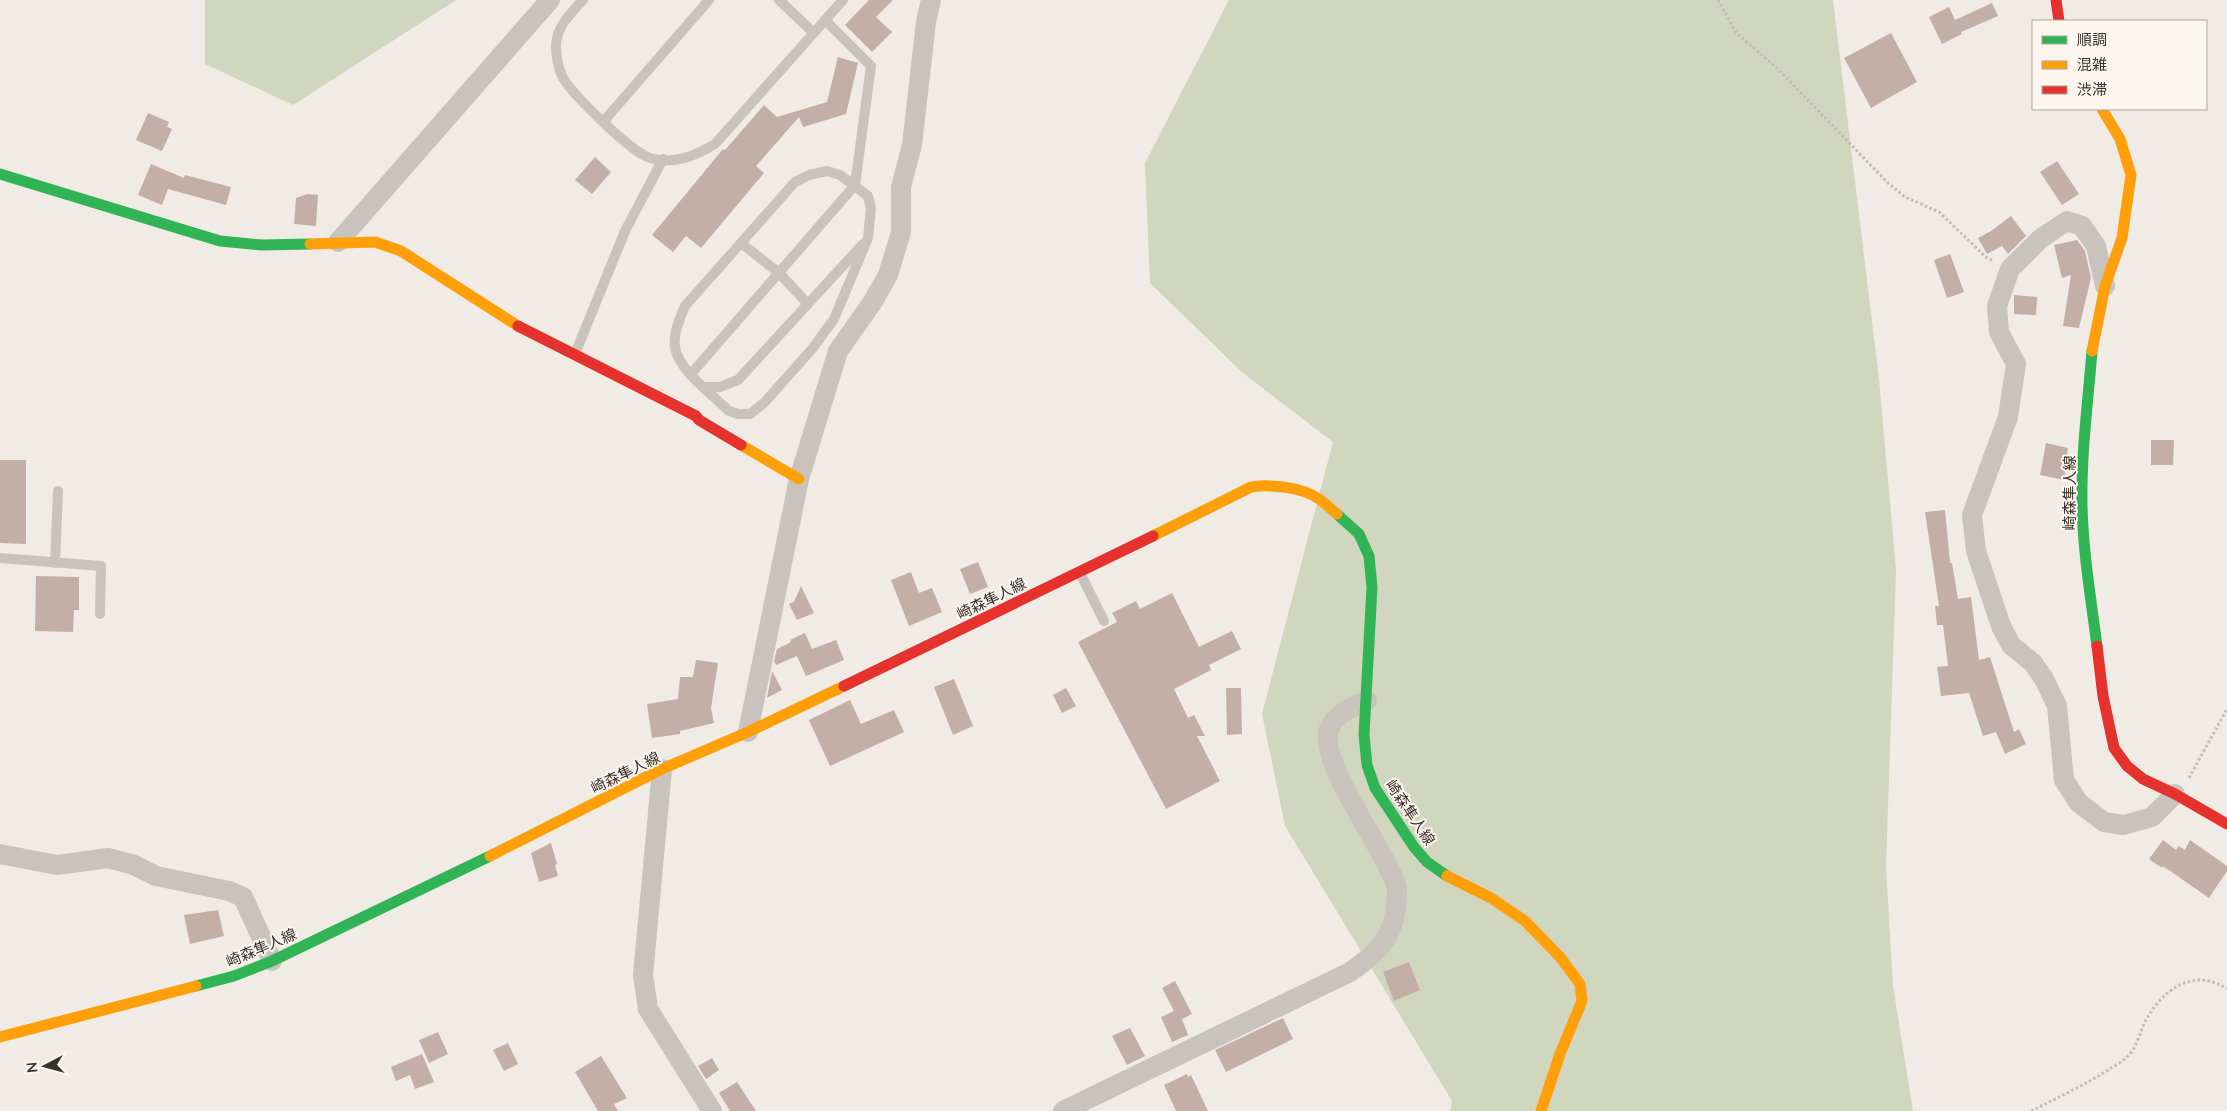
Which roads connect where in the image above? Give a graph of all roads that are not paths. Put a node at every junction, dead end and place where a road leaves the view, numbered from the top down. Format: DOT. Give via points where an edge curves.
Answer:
graph roads {
  1 [pos="550,0"];
  2 [pos="583,0"];
  3 [pos="709,0"];
  4 [pos="779,0"];
  5 [pos="843,0"];
  6 [pos="931,0"];
  7 [pos="2056,0"];
  8 [pos="825,20"];
  9 [pos="2059,20"];
  10 [pos="814,33"];
  11 [pos="2103,110"];
  12 [pos="603,122"];
  13 [pos="663,159"];
  14 [pos="0,174"];
  15 [pos="855,185"];
  16 [pos="868,238"];
  17 [pos="338,242"];
  18 [pos="741,243"];
  19 [pos="778,273"];
  20 [pos="2105,286"];
  21 [pos="808,304"];
  22 [pos="574,355"];
  23 [pos="692,374"];
  24 [pos="705,387"];
  25 [pos="800,479"];
  26 [pos="58,491"];
  27 [pos="0,558"];
  28 [pos="55,563"];
  29 [pos="1080,572"];
  30 [pos="100,614"];
  31 [pos="1104,620"];
  32 [pos="1368,700"];
  33 [pos="748,732"];
  34 [pos="662,769"];
  35 [pos="2175,794"];
  36 [pos="2227,824"];
  37 [pos="0,854"];
  38 [pos="272,961"];
  39 [pos="0,1038"];
  40 [pos="712,1111"];
  41 [pos="1063,1111"];
  42 [pos="1541,1111"];
  1 -- 17 [label="street"];
  2 -- 12 [label="lane" via="562,23 556,43 558,63 564,78"];
  3 -- 12 [label="lane"];
  4 -- 10 [label="lane"];
  5 -- 8 [label="lane"];
  6 -- 25 [label="street" via="912,145 901,187 901,232 888,275 838,351"];
  7 -- 9 [label="main road"];
  8 -- 10 [label="lane"];
  8 -- 15 [label="lane" via="871,66"];
  10 -- 13 [label="lane" via="715,144 695,156 674,161"];
  11 -- 20 [label="main road, 崎森隼人線" via="2120,139 2130,175 2122,238"];
  12 -- 13 [label="lane" via="635,150 650,158"];
  13 -- 22 [label="lane" via="625,231"];
  14 -- 17 [label="main road" via="220,241 262,245"];
  15 -- 16 [label="lane" via="868,196 871,208"];
  15 -- 18 [label="lane" via="827,170 802,178"];
  15 -- 19 [label="lane"];
  16 -- 21 [label="lane"];
  16 -- 24 [label="lane" via="834,319 764,403 750,414 738,414 729,411"];
  17 -- 22 [label="main road" via="375,242 401,251 523,329"];
  18 -- 19 [label="lane"];
  18 -- 23 [label="lane" via="685,306 676,331 675,347 682,365"];
  19 -- 21 [label="lane"];
  19 -- 23 [label="lane"];
  20 -- 35 [label="main road, 崎森隼人線" via="2093,339 2087,392 2082,504 2103,696 2114,748 2127,766 2143,779"];
  20 -- 35 [label="street" via="2096,246 2082,226 2067,221 2040,238 2010,269 1997,306 1999,332 2016,364 2008,417 1972,515 1976,551 2001,626 2011,645 2033,663 2057,706 2064,780 2079,802 2104,822 2124,825 2152,817"];
  21 -- 24 [label="lane" via="738,380 720,387"];
  22 -- 25 [label="main road" via="696,416"];
  23 -- 24 [label="lane"];
  25 -- 33 [label="street"];
  26 -- 28 [label="lane"];
  27 -- 28 [label="lane"];
  28 -- 30 [label="lane" via="101,566"];
  29 -- 31 [label="lane"];
  29 -- 32 [label="main road, 崎森隼人線" via="1251,487 1287,487 1318,498 1360,534 1369,556 1372,588"];
  29 -- 33 [label="main road, 崎森隼人線"];
  32 -- 41 [label="street" via="1348,708 1336,719 1329,731 1330,754 1360,821 1397,889 1394,923 1384,942 1372,957 1350,972"];
  32 -- 42 [label="main road, 崎森隼人線" via="1364,735 1367,765 1375,788 1414,847 1444,874 1491,898 1525,921 1560,957 1580,984 1582,1001"];
  33 -- 34 [label="main road, 崎森隼人線"];
  34 -- 38 [label="main road, 崎森隼人線"];
  34 -- 40 [label="street" via="643,974 648,1009"];
  35 -- 36 [label="main road, 崎森隼人線"];
  37 -- 38 [label="street" via="57,865 108,858 134,865 156,876 229,891 243,897"];
  38 -- 39 [label="main road, 崎森隼人線" via="234,976"];
}
